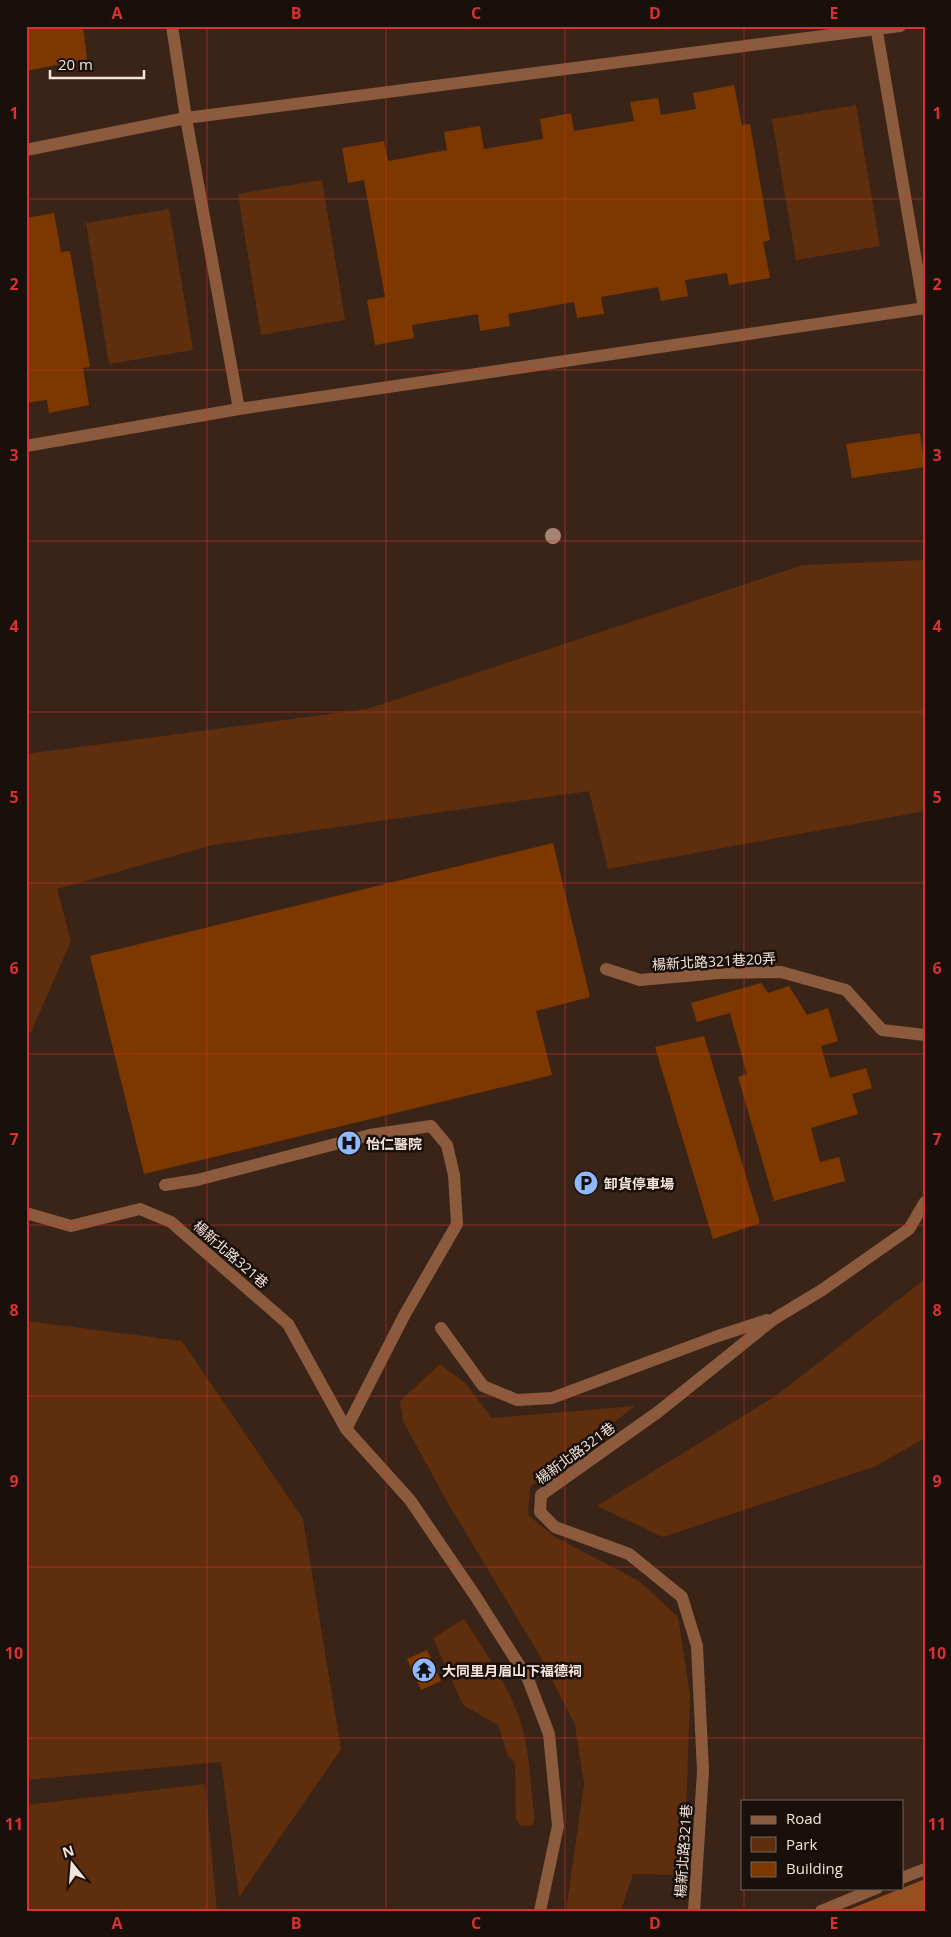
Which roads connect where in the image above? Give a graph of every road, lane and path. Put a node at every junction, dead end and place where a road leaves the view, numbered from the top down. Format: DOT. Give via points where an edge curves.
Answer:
graph roads {
  1 [pos="172,26"];
  2 [pos="900,26"];
  3 [pos="876,28"];
  4 [pos="186,118"];
  5 [pos="26,150"];
  6 [pos="924,308"];
  7 [pos="239,409"];
  8 [pos="26,446"];
  9 [pos="606,969"];
  10 [pos="925,1035"];
  11 [pos="165,1185"];
  12 [pos="925,1202"];
  13 [pos="26,1212"];
  14 [pos="774,1318"];
  15 [pos="441,1328"];
  16 [pos="346,1429"];
  17 [pos="925,1869"];
  18 [pos="904,1877"];
  19 [pos="872,1890"];
  20 [pos="540,1911"];
  21 [pos="694,1911"];
  22 [pos="821,1911"];
  1 -- 4 [label="street"];
  2 -- 3 [label="street"];
  3 -- 4 [label="street"];
  3 -- 6 [label="street"];
  4 -- 5 [label="street"];
  4 -- 7 [label="street"];
  6 -- 7 [label="street"];
  7 -- 8 [label="street"];
  9 -- 10 [label="street, 楊新北路321巷20弄" via="640,980 719,973 781,972 846,990 882,1030"];
  11 -- 16 [label="street" via="197,1180 370,1135 431,1126 448,1145 454,1175 457,1224 405,1314"];
  12 -- 14 [label="street, 楊新北路321巷" via="909,1229 822,1290"];
  13 -- 16 [label="street, 楊新北路321巷" via="71,1226 140,1209 171,1222 288,1324"];
  14 -- 15 [label="street" via="552,1398 517,1400 482,1386"];
  14 -- 21 [label="street, 楊新北路321巷" via="658,1412 541,1495 540,1512 555,1527 629,1554 682,1598 697,1646 703,1771"];
  16 -- 20 [label="street, 楊新北路321巷" via="410,1500 528,1679 549,1734 558,1826"];
  17 -- 18 [label="street"];
  19 -- 22 [label="street"];
}
